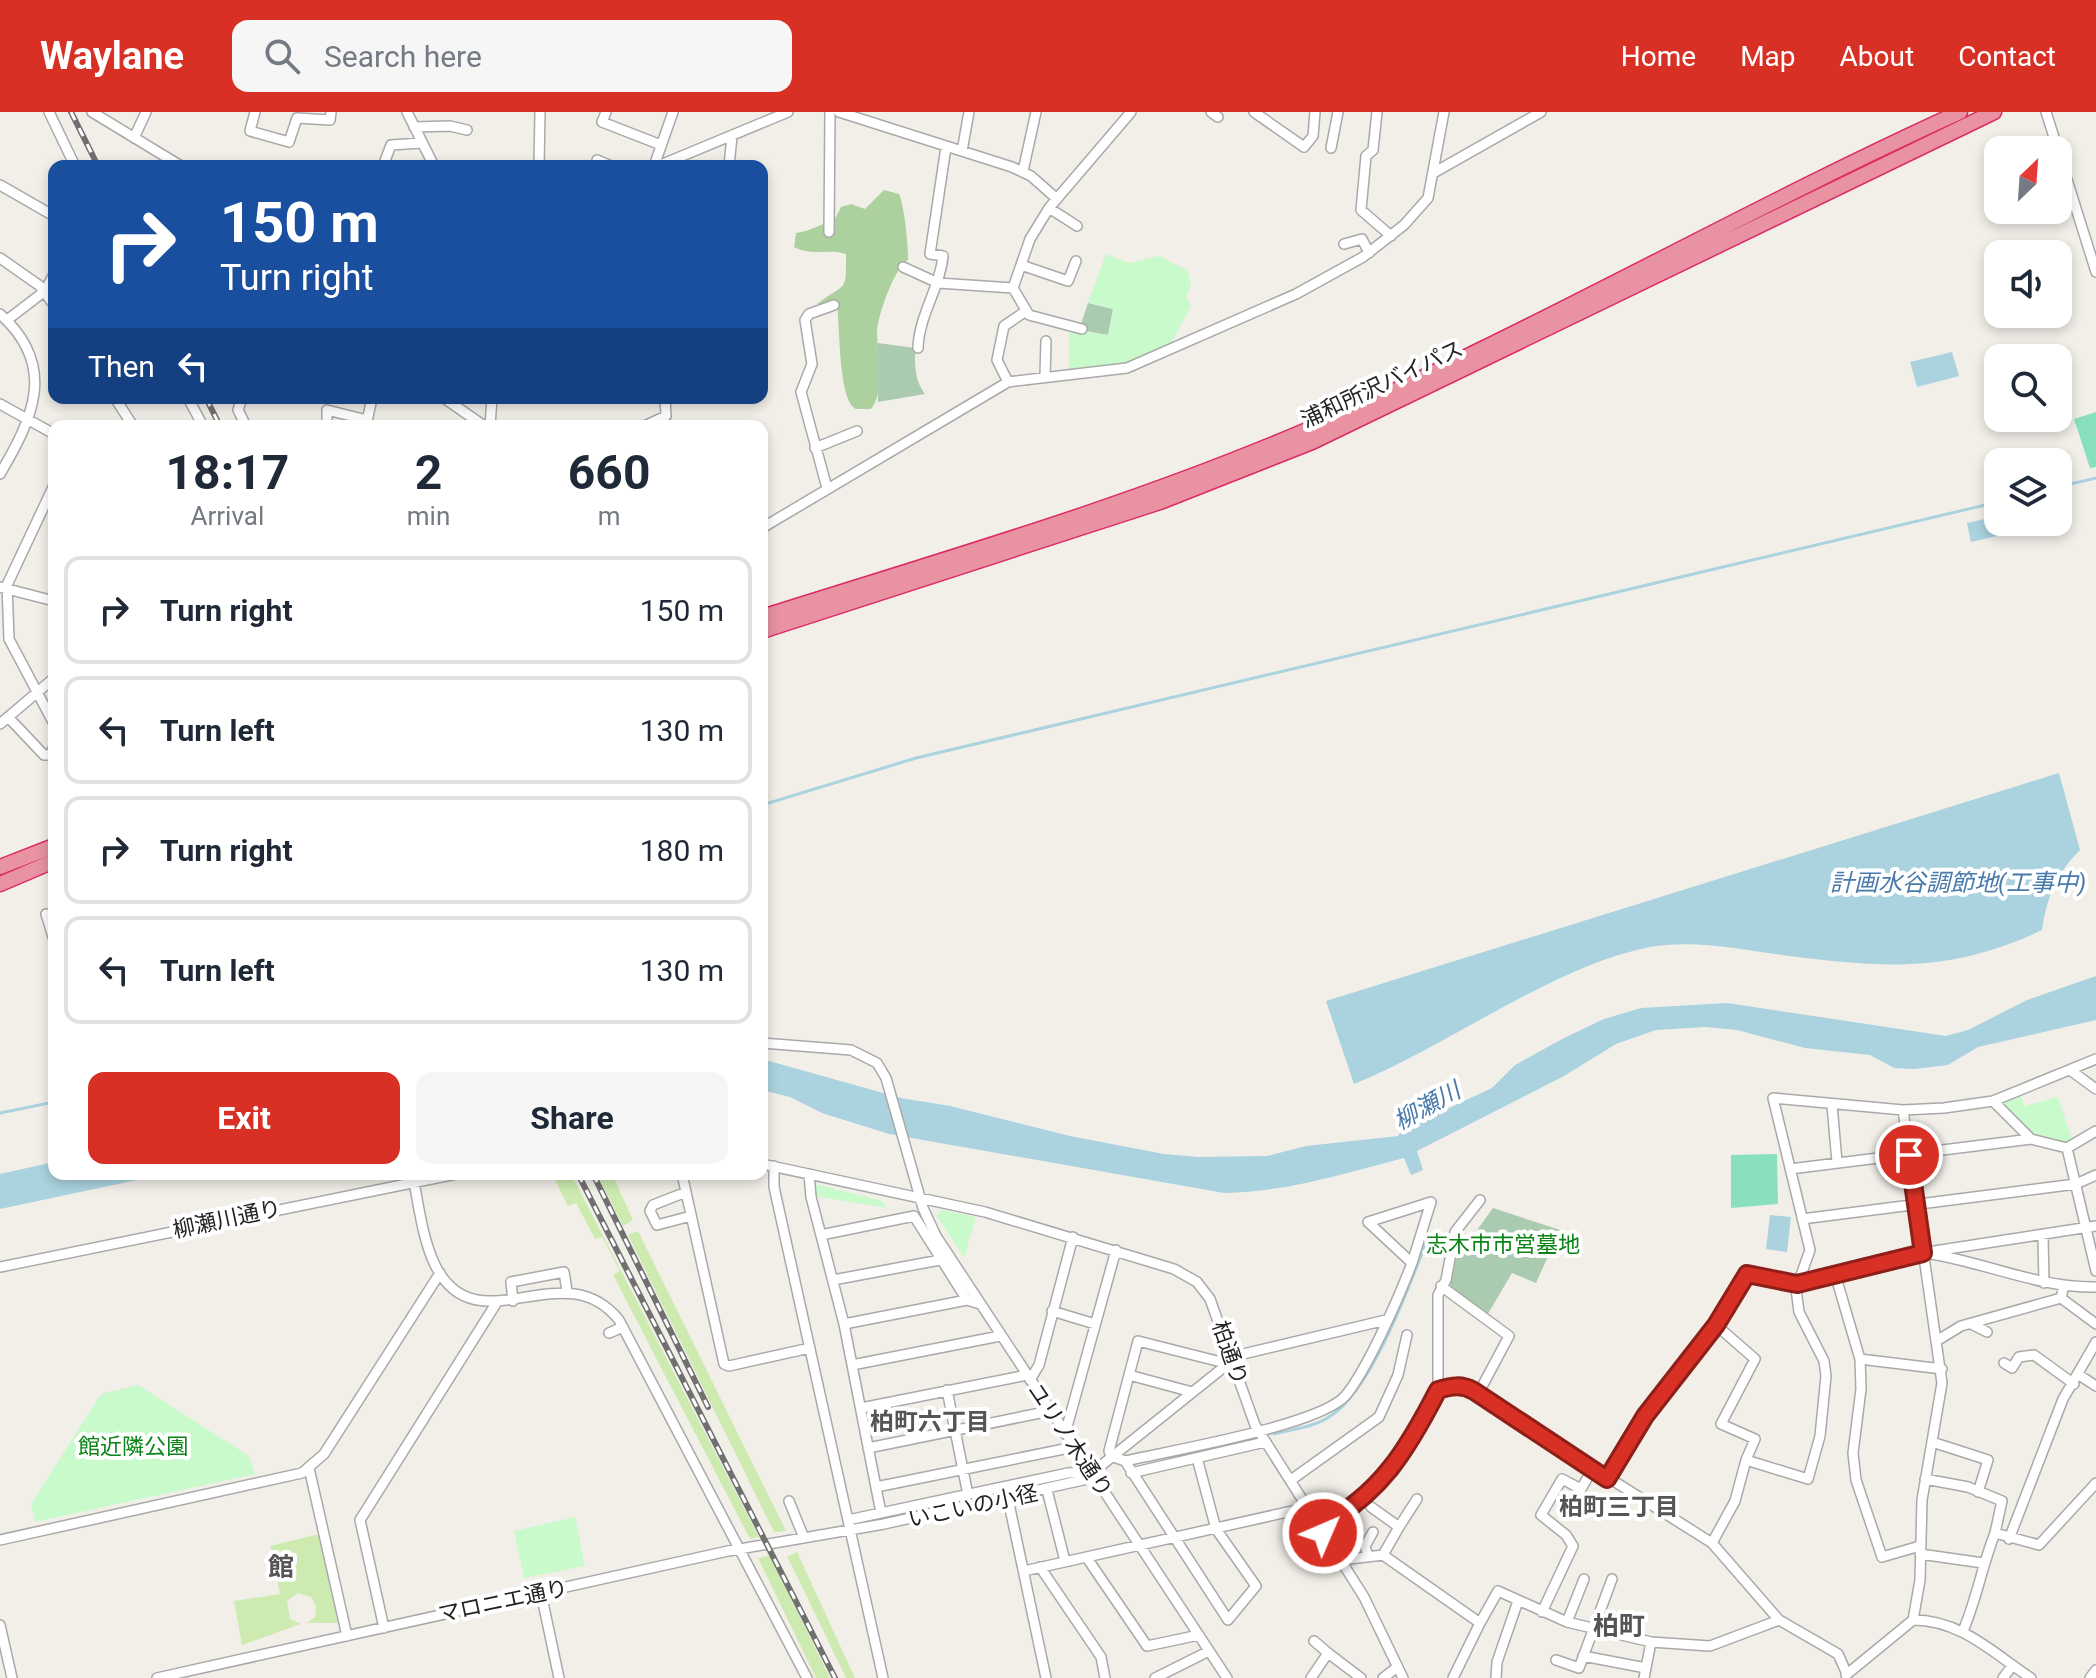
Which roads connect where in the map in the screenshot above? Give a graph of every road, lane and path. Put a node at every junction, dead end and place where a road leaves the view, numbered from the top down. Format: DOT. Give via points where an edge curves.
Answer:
graph roads {
  1 [pos="49,112"];
  2 [pos="92,112"];
  3 [pos="146,112"];
  4 [pos="255,112"];
  5 [pos="331,112"];
  6 [pos="407,112"];
  7 [pos="540,112"];
  8 [pos="606,112"];
  9 [pos="673,112"];
  10 [pos="788,112"];
  11 [pos="830,112"];
  12 [pos="969,112"];
  13 [pos="1036,112"];
  14 [pos="1131,112"];
  15 [pos="1315,112"];
  16 [pos="1338,112"];
  17 [pos="1377,112"];
  18 [pos="1444,112"];
  19 [pos="1541,112"];
  20 [pos="1960,112"];
  21 [pos="1994,112"];
  22 [pos="2046,112"];
  23 [pos="844,113"];
  24 [pos="1260,114"];
  25 [pos="774,115"];
  26 [pos="414,127"];
  27 [pos="467,130"];
  28 [pos="732,136"];
  29 [pos="2054,136"];
  30 [pos="134,138"];
  31 [pos="421,143"];
  32 [pos="661,145"];
  33 [pos="946,147"];
  34 [pos="1331,148"];
  35 [pos="962,151"];
  36 [pos="72,160"];
  37 [pos="171,160"];
  38 [pos="385,160"];
  39 [pos="431,160"];
  40 [pos="539,160"];
  41 [pos="657,160"];
  42 [pos="686,160"];
  43 [pos="730,160"];
  44 [pos="1023,171"];
  45 [pos="1435,172"];
  46 [pos="0,185"];
  47 [pos="2072,195"];
  48 [pos="1057,199"];
  49 [pos="1049,208"];
  50 [pos="48,213"];
  51 [pos="1077,226"];
  52 [pos="829,232"];
  53 [pos="1391,236"];
  54 [pos="1344,244"];
  55 [pos="1369,253"];
  56 [pos="0,258"];
  57 [pos="1076,261"];
  58 [pos="1021,265"];
  59 [pos="903,267"];
  60 [pos="2096,272"];
  61 [pos="938,283"];
  62 [pos="48,285"];
  63 [pos="1013,288"];
  64 [pos="45,291"];
  65 [pos="48,296"];
  66 [pos="834,305"];
  67 [pos="1026,311"];
  68 [pos="3,317"];
  69 [pos="1082,329"];
  70 [pos="1046,341"];
  71 [pos="918,348"];
  72 [pos="1045,376"];
  73 [pos="1008,382"];
  74 [pos="0,404"];
  75 [pos="453,404"];
  76 [pos="665,404"];
  77 [pos="30,420"];
  78 [pos="327,420"];
  79 [pos="357,420"];
  80 [pos="475,420"];
  81 [pos="657,420"];
  82 [pos="48,430"];
  83 [pos="857,431"];
  84 [pos="815,448"];
  85 [pos="0,474"];
  86 [pos="827,488"];
  87 [pos="48,497"];
  88 [pos="768,524"];
  89 [pos="4,588"];
  90 [pos="48,599"];
  91 [pos="768,615"];
  92 [pos="768,629"];
  93 [pos="48,682"];
  94 [pos="36,691"];
  95 [pos="48,713"];
  96 [pos="3,720"];
  97 [pos="48,755"];
  98 [pos="48,849"];
  99 [pos="48,862"];
  100 [pos="3,871"];
  101 [pos="46,914"];
  102 [pos="48,920"];
  103 [pos="768,1044"];
  104 [pos="2096,1059"];
  105 [pos="2070,1070"];
  106 [pos="2096,1089"];
  107 [pos="1993,1101"];
  108 [pos="1832,1105"];
  109 [pos="1903,1110"];
  110 [pos="2096,1131"];
  111 [pos="2031,1139"];
  112 [pos="2067,1148"];
  113 [pos="1909,1155"];
  114 [pos="1837,1162"];
  115 [pos="768,1165"];
  116 [pos="774,1166"];
  117 [pos="1790,1169"];
  118 [pos="809,1174"];
  119 [pos="2096,1175"];
  120 [pos="424,1180"];
  121 [pos="683,1180"];
  122 [pos="414,1182"];
  123 [pos="2076,1184"];
  124 [pos="686,1192"];
  125 [pos="920,1198"];
  126 [pos="1480,1200"];
  127 [pos="1916,1203"];
  128 [pos="691,1216"];
  129 [pos="1802,1219"];
  130 [pos="2096,1226"];
  131 [pos="2085,1229"];
  132 [pos="821,1235"];
  133 [pos="2043,1236"];
  134 [pos="1073,1237"];
  135 [pos="1958,1246"];
  136 [pos="1116,1250"];
  137 [pos="1923,1253"];
  138 [pos="1958,1258"];
  139 [pos="940,1260"];
  140 [pos="1412,1263"];
  141 [pos="0,1267"];
  142 [pos="2096,1271"];
  143 [pos="440,1273"];
  144 [pos="1835,1274"];
  145 [pos="833,1280"];
  146 [pos="2044,1283"];
  147 [pos="1797,1284"];
  148 [pos="1441,1286"];
  149 [pos="2064,1286"];
  150 [pos="2096,1287"];
  151 [pos="567,1291"];
  152 [pos="2061,1298"];
  153 [pos="967,1300"];
  154 [pos="513,1301"];
  155 [pos="497,1302"];
  156 [pos="980,1304"];
  157 [pos="1052,1311"];
  158 [pos="1386,1320"];
  159 [pos="844,1324"];
  160 [pos="1095,1324"];
  161 [pos="1971,1324"];
  162 [pos="2096,1324"];
  163 [pos="1716,1325"];
  164 [pos="623,1327"];
  165 [pos="1987,1332"];
  166 [pos="609,1333"];
  167 [pos="1407,1335"];
  168 [pos="1000,1336"];
  169 [pos="1938,1340"];
  170 [pos="2096,1342"];
  171 [pos="810,1348"];
  172 [pos="1860,1359"];
  173 [pos="1232,1360"];
  174 [pos="2004,1363"];
  175 [pos="852,1365"];
  176 [pos="1942,1369"];
  177 [pos="1129,1375"];
  178 [pos="1028,1378"];
  179 [pos="2076,1380"];
  180 [pos="2096,1386"];
  181 [pos="947,1390"];
  182 [pos="1438,1390"];
  183 [pos="1192,1392"];
  184 [pos="1478,1394"];
  185 [pos="861,1408"];
  186 [pos="1050,1411"];
  187 [pos="955,1431"];
  188 [pos="1259,1431"];
  189 [pos="1065,1434"];
  190 [pos="1265,1442"];
  191 [pos="1932,1442"];
  192 [pos="1074,1447"];
  193 [pos="868,1448"];
  194 [pos="1111,1456"];
  195 [pos="1197,1458"];
  196 [pos="1746,1460"];
  197 [pos="1125,1461"];
  198 [pos="309,1468"];
  199 [pos="963,1469"];
  200 [pos="1592,1470"];
  201 [pos="1092,1471"];
  202 [pos="1131,1473"];
  203 [pos="1607,1479"];
  204 [pos="1925,1479"];
  205 [pos="1291,1480"];
  206 [pos="2096,1483"];
  207 [pos="876,1487"];
  208 [pos="1047,1490"];
  209 [pos="1978,1492"];
  210 [pos="968,1495"];
  211 [pos="1008,1499"];
  212 [pos="1417,1499"];
  213 [pos="789,1501"];
  214 [pos="1310,1507"];
  215 [pos="1371,1507"];
  216 [pos="881,1513"];
  217 [pos="849,1525"];
  218 [pos="1319,1527"];
  219 [pos="1399,1527"];
  220 [pos="1216,1529"];
  221 [pos="1373,1532"];
  222 [pos="1995,1533"];
  223 [pos="804,1538"];
  224 [pos="1174,1538"];
  225 [pos="2009,1539"];
  226 [pos="0,1540"];
  227 [pos="1712,1543"];
  228 [pos="1139,1545"];
  229 [pos="1920,1550"];
  230 [pos="740,1551"];
  231 [pos="1383,1555"];
  232 [pos="1368,1556"];
  233 [pos="1087,1558"];
  234 [pos="1341,1560"];
  235 [pos="1065,1561"];
  236 [pos="1983,1563"];
  237 [pos="1040,1567"];
  238 [pos="1024,1571"];
  239 [pos="1584,1579"];
  240 [pos="1612,1579"];
  241 [pos="541,1593"];
  242 [pos="1518,1601"];
  243 [pos="1542,1612"];
  244 [pos="1779,1620"];
  245 [pos="1913,1620"];
  246 [pos="1567,1622"];
  247 [pos="1480,1623"];
  248 [pos="0,1625"];
  249 [pos="384,1628"];
  250 [pos="1593,1630"];
  251 [pos="1963,1631"];
  252 [pos="1199,1635"];
  253 [pos="347,1636"];
  254 [pos="1314,1641"];
  255 [pos="1651,1642"];
  256 [pos="1209,1651"];
  257 [pos="1328,1653"];
  258 [pos="1583,1656"];
  259 [pos="1556,1660"];
  260 [pos="2012,1666"];
  261 [pos="1396,1668"];
  262 [pos="2096,1670"];
  263 [pos="1645,1673"];
  264 [pos="1846,1675"];
  265 [pos="12,1678"];
  266 [pos="157,1678"];
  267 [pos="559,1678"];
  268 [pos="807,1678"];
  269 [pos="883,1678"];
  270 [pos="1046,1678"];
  271 [pos="1105,1678"];
  272 [pos="1155,1678"];
  273 [pos="1227,1678"];
  274 [pos="1311,1678"];
  275 [pos="1361,1678"];
  276 [pos="1383,1678"];
  277 [pos="1403,1678"];
  278 [pos="1453,1678"];
  279 [pos="1496,1678"];
  280 [pos="2003,1678"];
  281 [pos="2031,1678"];
  282 [pos="2090,1678"];
  1 -- 36 [label="street"];
  2 -- 30 [label="street"];
  3 -- 30 [label="street"];
  4 -- 5 [label="street" via="250,131 289,142 297,118 330,120"];
  6 -- 26 [label="street"];
  7 -- 40 [label="street"];
  8 -- 32 [label="street" via="602,122"];
  9 -- 32 [label="street"];
  10 -- 25 [label="street"];
  11 -- 52 [label="street"];
  12 -- 35 [label="street"];
  13 -- 44 [label="street"];
  14 -- 48 [label="street"];
  15 -- 24 [label="street" via="1307,147"];
  16 -- 34 [label="street"];
  17 -- 53 [label="street" via="1361,210"];
  18 -- 45 [label="street"];
  19 -- 45 [label="street"];
  20 -- 91 [label="highway, 浦和所沢バイパス" via="1455,362 1308,429 1094,512"];
  21 -- 92 [label="highway, 浦和所沢バイパス" via="1312,442 1160,502"];
  22 -- 29 [label="street"];
  23 -- 33 [label="street"];
  25 -- 28 [label="street"];
  26 -- 27 [label="street"];
  26 -- 31 [label="street"];
  28 -- 42 [label="street"];
  28 -- 43 [label="street"];
  30 -- 37 [label="street"];
  31 -- 38 [label="street" via="391,145"];
  31 -- 39 [label="street"];
  32 -- 41 [label="street"];
  33 -- 35 [label="street"];
  33 -- 61 [label="street" via="930,254 943,256"];
  35 -- 44 [label="street"];
  44 -- 48 [label="street"];
  45 -- 53 [label="street" via="1428,198"];
  46 -- 50 [label="street"];
  47 -- 60 [label="street"];
  48 -- 49 [label="street"];
  49 -- 51 [label="street"];
  49 -- 58 [label="street" via="1031,235"];
  53 -- 55 [label="street"];
  54 -- 55 [label="street" via="1362,239"];
  55 -- 72 [label="street" via="1296,294 1127,368"];
  56 -- 64 [label="street"];
  57 -- 58 [label="street" via="1068,281"];
  58 -- 63 [label="street"];
  59 -- 61 [label="street"];
  61 -- 63 [label="street"];
  61 -- 71 [label="street"];
  62 -- 64 [label="street"];
  63 -- 67 [label="street"];
  64 -- 65 [label="street"];
  64 -- 68 [label="street"];
  66 -- 84 [label="street" via="805,320 812,364 801,392"];
  67 -- 69 [label="street" via="1040,320"];
  67 -- 73 [label="street" via="1004,326 997,360"];
  68 -- 77 [label="street" via="21,337 32,365"];
  70 -- 72 [label="street"];
  72 -- 73 [label="street"];
  73 -- 86 [label="street"];
  74 -- 77 [label="street"];
  75 -- 80 [label="street"];
  76 -- 81 [label="street" via="666,416"];
  77 -- 82 [label="street"];
  77 -- 85 [label="street"];
  78 -- 79 [label="street" via="327,410"];
  83 -- 84 [label="street"];
  84 -- 86 [label="street"];
  86 -- 88 [label="street"];
  87 -- 89 [label="street"];
  89 -- 90 [label="street"];
  89 -- 94 [label="street" via="9,639"];
  93 -- 94 [label="street"];
  94 -- 95 [label="street"];
  94 -- 96 [label="street"];
  96 -- 97 [label="street"];
  98 -- 100 [label="highway"];
  99 -- 100 [label="highway"];
  101 -- 102 [label="street"];
  103 -- 125 [label="street, ユリノ木通り" via="857,1051 873,1059 888,1083"];
  104 -- 105 [label="street"];
  105 -- 106 [label="street"];
  105 -- 107 [label="street"];
  107 -- 109 [label="street"];
  107 -- 111 [label="street"];
  108 -- 109 [label="street"];
  108 -- 114 [label="street"];
  108 -- 117 [label="street" via="1773,1098"];
  109 -- 113 [label="street"];
  110 -- 112 [label="street"];
  111 -- 112 [label="street"];
  111 -- 113 [label="street"];
  112 -- 123 [label="street"];
  113 -- 114 [label="street"];
  113 -- 127 [label="street"];
  114 -- 117 [label="street"];
  115 -- 116 [label="street"];
  116 -- 118 [label="street"];
  116 -- 171 [label="street" via="774,1187"];
  117 -- 129 [label="street"];
  118 -- 125 [label="street"];
  118 -- 132 [label="street"];
  119 -- 123 [label="street"];
  120 -- 122 [label="street, 柳瀬川通り"];
  121 -- 124 [label="street"];
  122 -- 141 [label="street, 柳瀬川通り"];
  122 -- 143 [label="street" via="429,1250"];
  123 -- 127 [label="street"];
  123 -- 131 [label="street"];
  124 -- 128 [label="street"];
  124 -- 128 [label="street" via="650,1211 657,1225"];
  125 -- 134 [label="street, 柏通り"];
  125 -- 156 [label="street, ユリノ木通り" via="936,1236"];
  126 -- 148 [label="street" via="1455,1232"];
  127 -- 129 [label="street"];
  127 -- 137 [label="street"];
  128 -- 171 [label="street" via="724,1364"];
  129 -- 147 [label="street" via="1810,1250"];
  130 -- 131 [label="street"];
  131 -- 133 [label="street"];
  131 -- 142 [label="street"];
  132 -- 139 [label="street" via="914,1216"];
  132 -- 145 [label="street"];
  133 -- 135 [label="street"];
  133 -- 146 [label="street"];
  134 -- 136 [label="street, 柏通り"];
  134 -- 157 [label="street"];
  135 -- 137 [label="street"];
  135 -- 138 [label="street"];
  136 -- 160 [label="street"];
  136 -- 173 [label="street, 柏通り" via="1197,1282 1216,1313"];
  137 -- 138 [label="street"];
  137 -- 144 [label="street"];
  137 -- 169 [label="street"];
  138 -- 146 [label="street"];
  139 -- 145 [label="street"];
  139 -- 153 [label="street"];
  140 -- 140 [label="street" via="1368,1222 1431,1202 1427,1218"];
  140 -- 158 [label="street"];
  143 -- 155 [label="street" via="466,1295"];
  143 -- 198 [label="street" via="324,1454"];
  144 -- 147 [label="street"];
  144 -- 172 [label="street"];
  145 -- 159 [label="street"];
  146 -- 149 [label="street"];
  147 -- 163 [label="street" via="1747,1274"];
  147 -- 196 [label="street" via="1799,1312 1826,1376 1813,1470 1808,1479"];
  148 -- 182 [label="street"];
  148 -- 184 [label="street" via="1509,1336"];
  149 -- 150 [label="street"];
  149 -- 152 [label="street"];
  151 -- 154 [label="street"];
  151 -- 154 [label="street" via="564,1272 511,1282"];
  151 -- 164 [label="street" via="603,1304"];
  152 -- 161 [label="street"];
  152 -- 162 [label="street"];
  153 -- 156 [label="street"];
  153 -- 159 [label="street"];
  154 -- 155 [label="street"];
  155 -- 249 [label="street" via="360,1520"];
  156 -- 168 [label="street, ユリノ木通り"];
  157 -- 160 [label="street"];
  157 -- 178 [label="street" via="1039,1365"];
  158 -- 173 [label="street"];
  158 -- 188 [label="street" via="1338,1403"];
  159 -- 175 [label="street"];
  160 -- 189 [label="street"];
  161 -- 165 [label="street"];
  161 -- 169 [label="street"];
  163 -- 196 [label="street" via="1755,1359 1721,1424 1755,1439"];
  163 -- 203 [label="street" via="1645,1416"];
  164 -- 166 [label="street"];
  164 -- 230 [label="street"];
  167 -- 205 [label="street" via="1398,1375 1379,1417"];
  168 -- 175 [label="street"];
  168 -- 178 [label="street, ユリノ木通り"];
  169 -- 176 [label="street"];
  170 -- 179 [label="street"];
  171 -- 217 [label="street"];
  172 -- 176 [label="street"];
  172 -- 229 [label="street" via="1856,1480 1882,1557"];
  173 -- 177 [label="street" via="1138,1341"];
  173 -- 183 [label="street"];
  173 -- 188 [label="street, 柏通り"];
  174 -- 179 [label="street" via="2012,1368 2019,1357 2034,1355"];
  175 -- 185 [label="street"];
  176 -- 191 [label="street"];
  177 -- 183 [label="street"];
  177 -- 194 [label="street"];
  178 -- 181 [label="street"];
  178 -- 186 [label="street, ユリノ木通り"];
  179 -- 180 [label="street"];
  179 -- 225 [label="street" via="2036,1463"];
  181 -- 185 [label="street"];
  181 -- 187 [label="street"];
  182 -- 184 [label="street" via="1463,1386"];
  182 -- 218 [label="street" via="1386,1478"];
  183 -- 194 [label="street"];
  184 -- 200 [label="street"];
  185 -- 193 [label="street"];
  186 -- 187 [label="street"];
  186 -- 189 [label="street, ユリノ木通り"];
  187 -- 193 [label="street"];
  187 -- 199 [label="street"];
  188 -- 190 [label="street, 柏通り"];
  188 -- 197 [label="street"];
  189 -- 192 [label="street, ユリノ木通り"];
  190 -- 195 [label="street"];
  190 -- 205 [label="street, 柏通り"];
  191 -- 204 [label="street"];
  191 -- 209 [label="street" via="1988,1460"];
  192 -- 199 [label="street"];
  192 -- 201 [label="street, ユリノ木通り"];
  193 -- 207 [label="street"];
  194 -- 197 [label="street"];
  194 -- 201 [label="street"];
  195 -- 202 [label="street"];
  195 -- 220 [label="street"];
  196 -- 227 [label="street" via="1735,1501"];
  197 -- 202 [label="street"];
  198 -- 226 [label="street"];
  198 -- 253 [label="street"];
  199 -- 207 [label="street"];
  199 -- 210 [label="street"];
  200 -- 203 [label="street"];
  200 -- 243 [label="street" via="1581,1489 1562,1479 1541,1515 1573,1546"];
  201 -- 208 [label="street, いこいの小径" via="1083,1480"];
  201 -- 210 [label="street"];
  201 -- 228 [label="street, ユリノ木通り"];
  202 -- 224 [label="street"];
  203 -- 227 [label="street"];
  204 -- 209 [label="street"];
  204 -- 229 [label="street"];
  205 -- 214 [label="street, 柏通り"];
  206 -- 225 [label="street" via="2039,1545"];
  207 -- 216 [label="street"];
  208 -- 211 [label="street, いこいの小径"];
  208 -- 235 [label="street"];
  209 -- 222 [label="street" via="2002,1501"];
  210 -- 216 [label="street"];
  211 -- 217 [label="street, いこいの小径"];
  211 -- 238 [label="street"];
  212 -- 219 [label="street"];
  213 -- 223 [label="street"];
  214 -- 218 [label="street, 柏通り"];
  214 -- 220 [label="street"];
  215 -- 219 [label="street"];
  216 -- 217 [label="street"];
  217 -- 223 [label="street, マロニエ通り"];
  217 -- 269 [label="street"];
  218 -- 234 [label="street, 柏通り"];
  219 -- 231 [label="street"];
  220 -- 224 [label="street"];
  220 -- 224 [label="street" via="1256,1586 1228,1620"];
  221 -- 232 [label="street" via="1365,1546"];
  222 -- 225 [label="street"];
  222 -- 236 [label="street"];
  223 -- 230 [label="street, マロニエ通り"];
  224 -- 228 [label="street"];
  227 -- 244 [label="street"];
  228 -- 233 [label="street"];
  228 -- 252 [label="street, ユリノ木通り"];
  229 -- 236 [label="street"];
  229 -- 245 [label="street"];
  230 -- 241 [label="street, マロニエ通り"];
  230 -- 268 [label="street"];
  231 -- 232 [label="street"];
  231 -- 247 [label="street"];
  232 -- 234 [label="street"];
  233 -- 235 [label="street"];
  233 -- 252 [label="street" via="1147,1646"];
  234 -- 261 [label="street, 柏通り" via="1369,1606"];
  235 -- 237 [label="street"];
  236 -- 251 [label="street" via="1978,1596"];
  237 -- 238 [label="street"];
  237 -- 271 [label="street" via="1101,1657"];
  238 -- 270 [label="street"];
  239 -- 246 [label="street"];
  240 -- 250 [label="street"];
  241 -- 249 [label="street, マロニエ通り"];
  241 -- 267 [label="street"];
  242 -- 243 [label="street"];
  242 -- 247 [label="street" via="1498,1591"];
  242 -- 279 [label="street"];
  243 -- 246 [label="street"];
  244 -- 255 [label="street" via="1710,1646"];
  244 -- 264 [label="street" via="1838,1654"];
  245 -- 251 [label="street"];
  245 -- 264 [label="street"];
  246 -- 250 [label="street"];
  247 -- 278 [label="street"];
  248 -- 265 [label="street"];
  249 -- 253 [label="street, マロニエ通り"];
  250 -- 255 [label="street"];
  250 -- 258 [label="street"];
  251 -- 260 [label="street"];
  252 -- 256 [label="street, ユリノ木通り"];
  253 -- 266 [label="street, マロニエ通り"];
  254 -- 257 [label="street"];
  255 -- 263 [label="street"];
  256 -- 272 [label="street"];
  256 -- 273 [label="street, ユリノ木通り"];
  257 -- 274 [label="street"];
  257 -- 275 [label="street"];
  258 -- 259 [label="street" via="1579,1668"];
  258 -- 263 [label="street"];
  260 -- 280 [label="street"];
  260 -- 281 [label="street"];
  261 -- 276 [label="street"];
  261 -- 277 [label="street, 柏通り"];
  262 -- 282 [label="street"];
}
